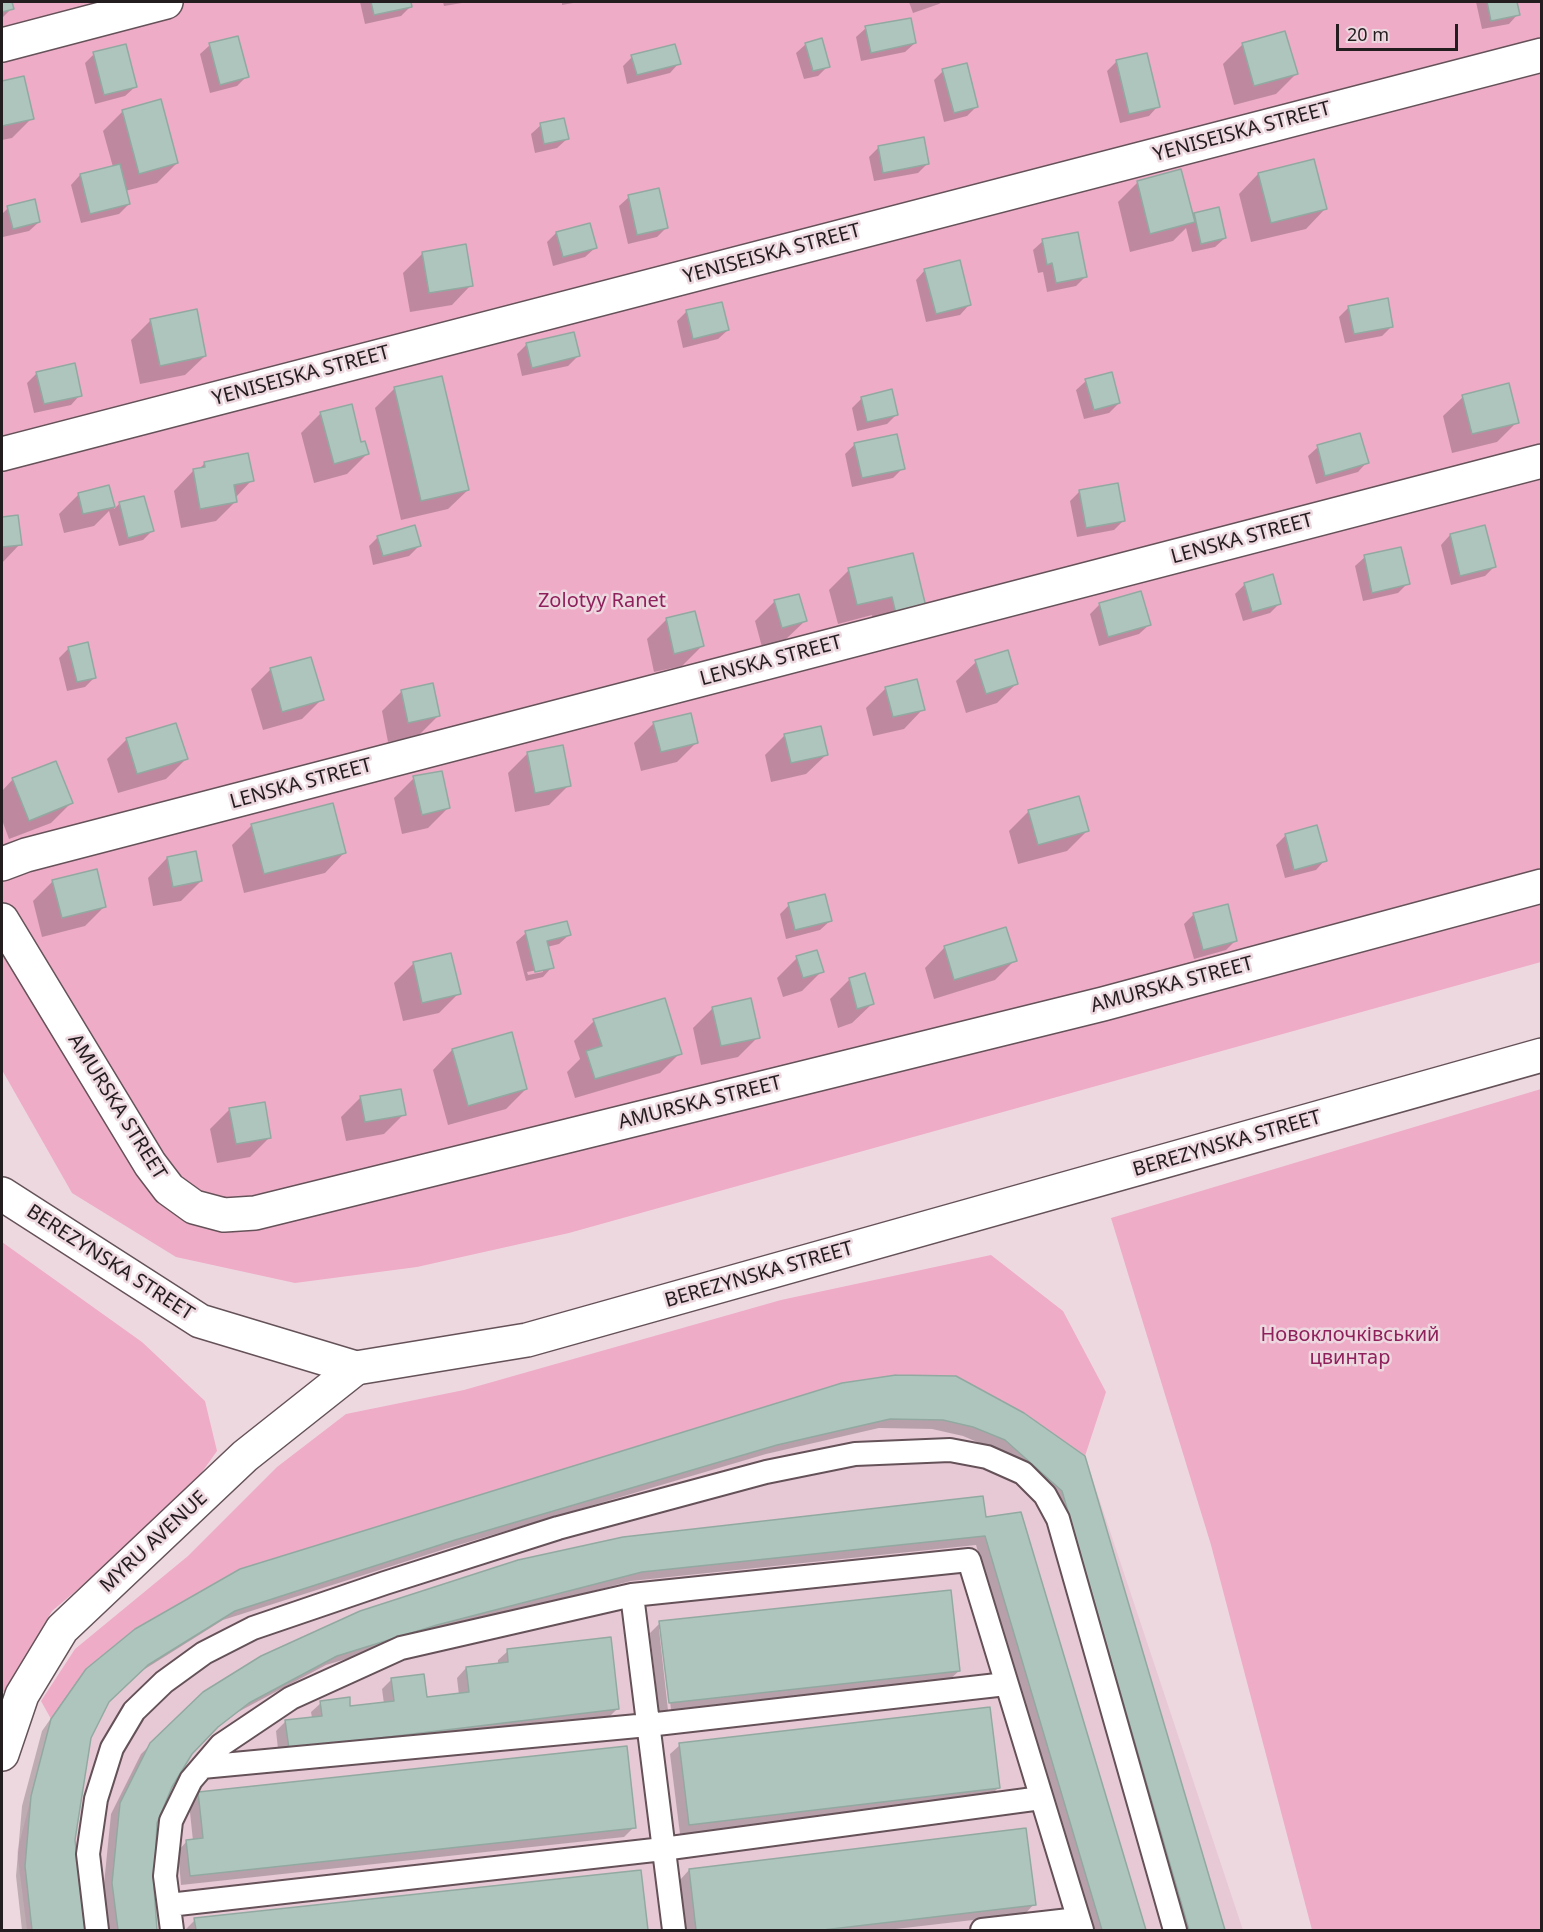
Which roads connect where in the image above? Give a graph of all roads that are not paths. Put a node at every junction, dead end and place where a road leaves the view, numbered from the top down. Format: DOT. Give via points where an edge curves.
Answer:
graph roads {
  1 [pos="166,2"];
  2 [pos="2,45"];
  3 [pos="1542,55"];
  4 [pos="2,454"];
  5 [pos="1542,461"];
  6 [pos="2,864"];
  7 [pos="1542,886"];
  8 [pos="2,920"];
  9 [pos="1542,1055"];
  10 [pos="2,1194"];
  11 [pos="356,1368"];
  12 [pos="632,1595"];
  13 [pos="1006,1684"];
  14 [pos="648,1725"];
  15 [pos="2,1754"];
  16 [pos="202,1767"];
  17 [pos="1041,1798"];
  18 [pos="663,1849"];
  19 [pos="168,1905"];
  20 [pos="1080,1925"];
  21 [pos="97,1930"];
  22 [pos="172,1930"];
  23 [pos="674,1930"];
  24 [pos="982,1930"];
  25 [pos="1175,1930"];
  1 -- 2 [label="street"];
  3 -- 4 [label="street, YENISEISKA STREET"];
  5 -- 6 [label="street, LENSKA STREET"];
  7 -- 8 [label="street, AMURSKA STREET" via="1103,1004 255,1213 225,1215 194,1207 169,1189 150,1164"];
  9 -- 11 [label="street, BEREZYNSKA STREET" via="526,1340"];
  10 -- 11 [label="street, BEREZYNSKA STREET" via="200,1322"];
  11 -- 15 [label="street, MYRU AVENUE" via="245,1456 62,1629 22,1695"];
  12 -- 13 [label="lane" via="969,1560"];
  12 -- 14 [label="lane"];
  12 -- 16 [label="lane" via="401,1648 291,1698 221,1745"];
  13 -- 14 [label="lane"];
  13 -- 17 [label="lane"];
  14 -- 16 [label="lane"];
  14 -- 18 [label="lane"];
  16 -- 19 [label="lane" via="190,1780 171,1821 165,1876"];
  17 -- 18 [label="lane"];
  17 -- 20 [label="lane"];
  18 -- 19 [label="lane"];
  18 -- 23 [label="lane"];
  19 -- 22 [label="lane"];
  20 -- 24 [label="lane"];
  21 -- 25 [label="lane" via="88,1854 96,1799 112,1749 134,1712 164,1682 204,1653 253,1628 570,1525 766,1472 855,1454 950,1450 987,1457 1023,1473 1045,1495 1058,1519"];
}
